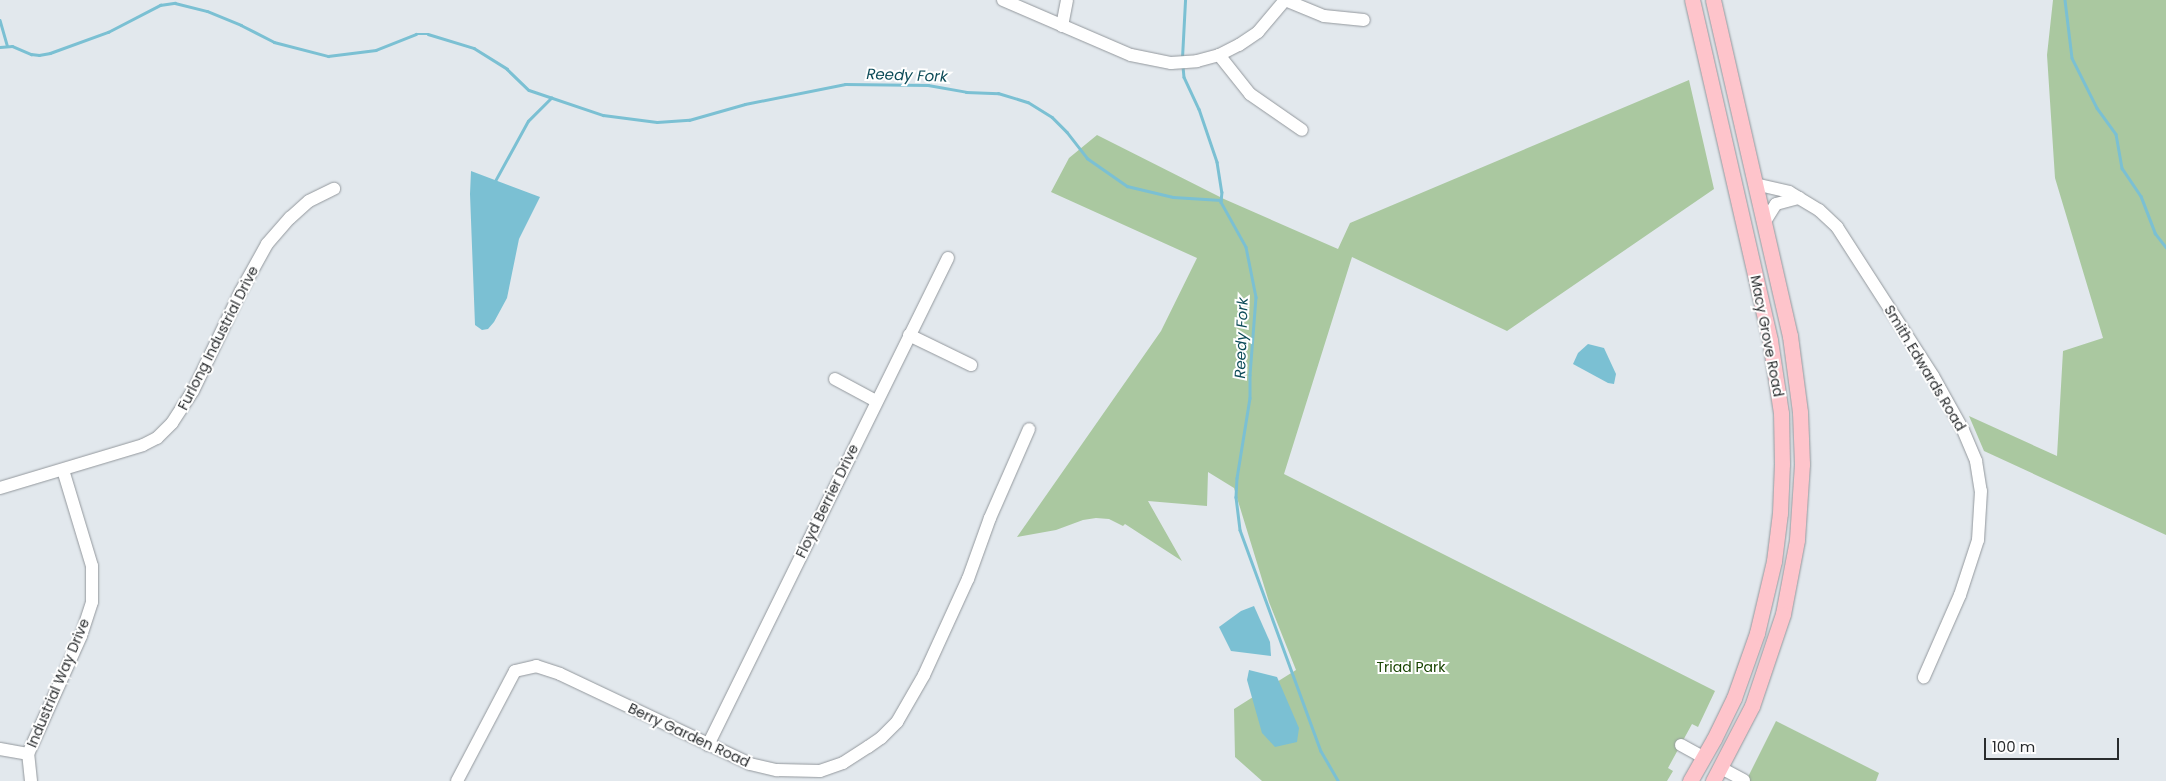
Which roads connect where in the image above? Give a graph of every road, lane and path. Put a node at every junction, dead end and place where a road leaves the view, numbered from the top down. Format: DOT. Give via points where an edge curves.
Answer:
graph roads {
  1 [pos="1003,0"];
  2 [pos="1066,0"];
  3 [pos="1285,0"];
  4 [pos="1692,0"];
  5 [pos="1712,0"];
  6 [pos="1364,20"];
  7 [pos="1062,26"];
  8 [pos="1219,56"];
  9 [pos="1302,130"];
  10 [pos="1755,184"];
  11 [pos="334,189"];
  12 [pos="1799,198"];
  13 [pos="1739,204"];
  14 [pos="1764,223"];
  15 [pos="948,258"];
  16 [pos="909,335"];
  17 [pos="1790,336"];
  18 [pos="971,365"];
  19 [pos="835,378"];
  20 [pos="876,401"];
  21 [pos="1028,428"];
  22 [pos="63,470"];
  23 [pos="0,488"];
  24 [pos="1757,632"];
  25 [pos="1924,677"];
  26 [pos="708,745"];
  27 [pos="1681,745"];
  28 [pos="0,749"];
  29 [pos="28,754"];
  30 [pos="1704,758"];
  31 [pos="1717,774"];
  32 [pos="1744,780"];
  33 [pos="30,781"];
  34 [pos="456,781"];
  35 [pos="1690,781"];
  36 [pos="1702,781"];
  1 -- 7 [label="street"];
  2 -- 7 [label="street"];
  3 -- 6 [label="street" via="1324,16"];
  3 -- 8 [label="street" via="1258,32"];
  4 -- 13 [label="main road, Macy Grove Road"];
  5 -- 10 [label="main road, Macy Grove Road"];
  7 -- 8 [label="street" via="1148,60 1179,62"];
  8 -- 9 [label="street" via="1250,94"];
  10 -- 12 [label="street, Smith Edwards Road" via="1789,192"];
  10 -- 14 [label="main road, Macy Grove Road"];
  11 -- 22 [label="street, Furlong Industrial Drive" via="309,201 267,244 193,391 172,423 143,446"];
  12 -- 14 [label="street" via="1776,204"];
  12 -- 25 [label="street, Smith Edwards Road" via="1824,214 1844,237 1955,415 1976,461 1981,491 1978,540 1960,595"];
  13 -- 17 [label="main road" via="1748,208 1752,215"];
  13 -- 24 [label="main road, Macy Grove Road" via="1775,366 1782,440 1778,537 1770,585"];
  14 -- 17 [label="main road, Macy Grove Road"];
  15 -- 16 [label="street, Floyd Berrier Drive"];
  16 -- 18 [label="street"];
  16 -- 20 [label="street, Floyd Berrier Drive"];
  17 -- 31 [label="main road, Macy Grove Road" via="1802,439 1801,506 1794,565 1767,668 1752,706"];
  19 -- 20 [label="street"];
  20 -- 26 [label="street, Floyd Berrier Drive"];
  21 -- 26 [label="street, Berry Garden Road" via="968,579 924,675 897,722 881,738 843,763 820,771 777,770 750,764"];
  22 -- 23 [label="street, Furlong Industrial Drive"];
  22 -- 29 [label="street, Industrial Way Drive" via="92,566 92,602 81,636"];
  24 -- 30 [label="main road, Macy Grove Road" via="1734,698"];
  24 -- 31 [label="main road" via="1737,714 1719,754"];
  26 -- 34 [label="street, Berry Garden Road" via="560,674 536,666 515,671"];
  27 -- 30 [label="street"];
  28 -- 29 [label="street"];
  29 -- 33 [label="street, Industrial Way Drive"];
  30 -- 35 [label="main road, Macy Grove Road"];
  30 -- 36 [label="main road" via="1707,770"];
  31 -- 32 [label="street"];
}
